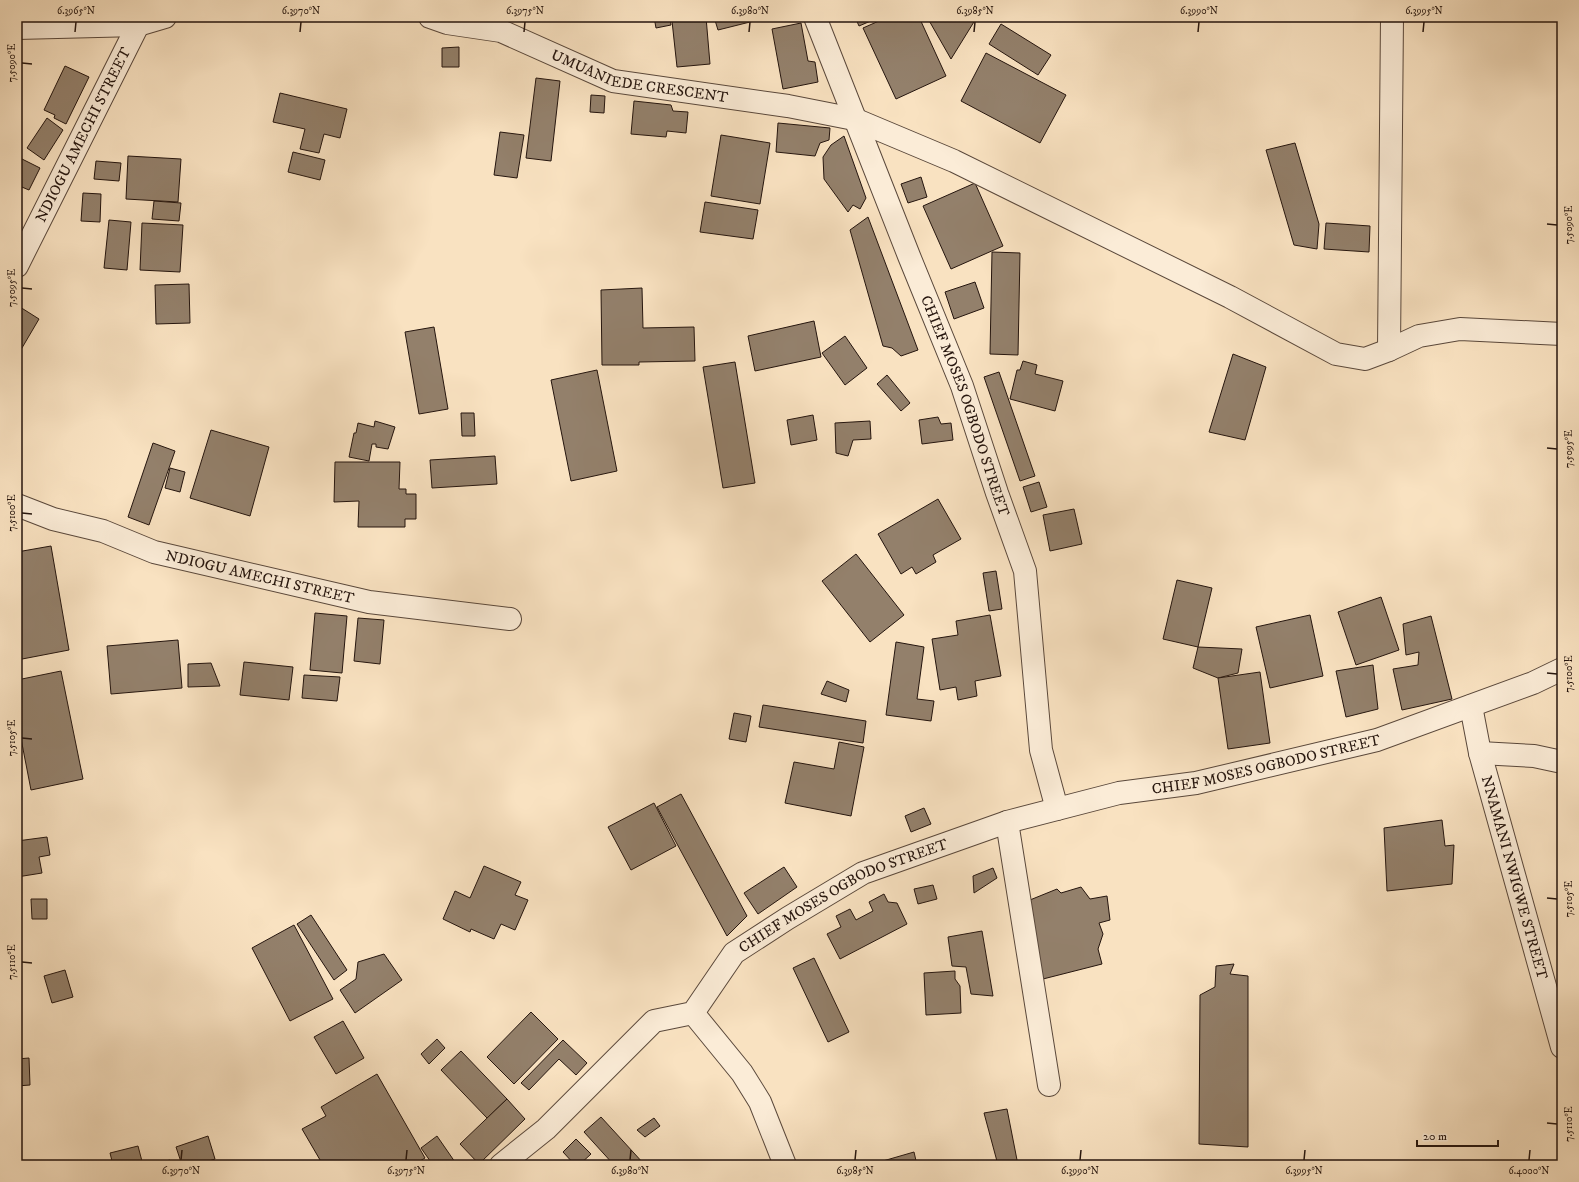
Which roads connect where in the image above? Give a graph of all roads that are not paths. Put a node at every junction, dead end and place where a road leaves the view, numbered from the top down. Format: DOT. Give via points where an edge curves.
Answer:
graph roads {
  1 [pos="165,17"];
  2 [pos="430,17"];
  3 [pos="815,17"];
  4 [pos="1392,17"];
  5 [pos="500,24"];
  6 [pos="138,25"];
  7 [pos="17,28"];
  8 [pos="854,119"];
  9 [pos="17,266"];
  10 [pos="1562,334"];
  11 [pos="1390,350"];
  12 [pos="17,505"];
  13 [pos="510,619"];
  14 [pos="1562,668"];
  15 [pos="1471,706"];
  16 [pos="1480,753"];
  17 [pos="1562,762"];
  18 [pos="1057,809"];
  19 [pos="1006,822"];
  20 [pos="692,1013"];
  21 [pos="1562,1047"];
  22 [pos="1049,1085"];
  23 [pos="501,1165"];
  24 [pos="785,1165"];
  1 -- 6 [label="street"];
  2 -- 5 [label="street, UMUANIEDE CRESCENT" via="447,23"];
  3 -- 8 [label="street, CHIEF MOSES OGBODO STREET"];
  4 -- 11 [label="street"];
  5 -- 8 [label="street, UMUANIEDE CRESCENT" via="613,81 788,106"];
  6 -- 7 [label="street"];
  6 -- 9 [label="street, NDIOGU AMECHI STREET"];
  8 -- 11 [label="street, UMUANIEDE CRESCENT" via="954,161 1230,297 1336,354 1365,359"];
  8 -- 18 [label="street, CHIEF MOSES OGBODO STREET" via="962,386 1025,571 1040,750"];
  10 -- 11 [label="street, UMUANIEDE CRESCENT" via="1460,329 1419,336"];
  12 -- 13 [label="street, NDIOGU AMECHI STREET" via="53,519 103,531 161,554 369,602"];
  14 -- 15 [label="street, CHIEF MOSES OGBODO STREET" via="1533,683"];
  15 -- 16 [label="street, NNAMANI NWIGWE STREET"];
  15 -- 18 [label="street, CHIEF MOSES OGBODO STREET" via="1377,740 1196,783 1119,793"];
  16 -- 17 [label="street" via="1534,756"];
  16 -- 21 [label="street, NNAMANI NWIGWE STREET"];
  18 -- 19 [label="street, CHIEF MOSES OGBODO STREET"];
  19 -- 20 [label="street, CHIEF MOSES OGBODO STREET" via="863,873 788,918 734,953"];
  19 -- 22 [label="street"];
  20 -- 23 [label="street" via="654,1021 546,1129"];
  20 -- 24 [label="street" via="742,1073 757,1096"];
}
